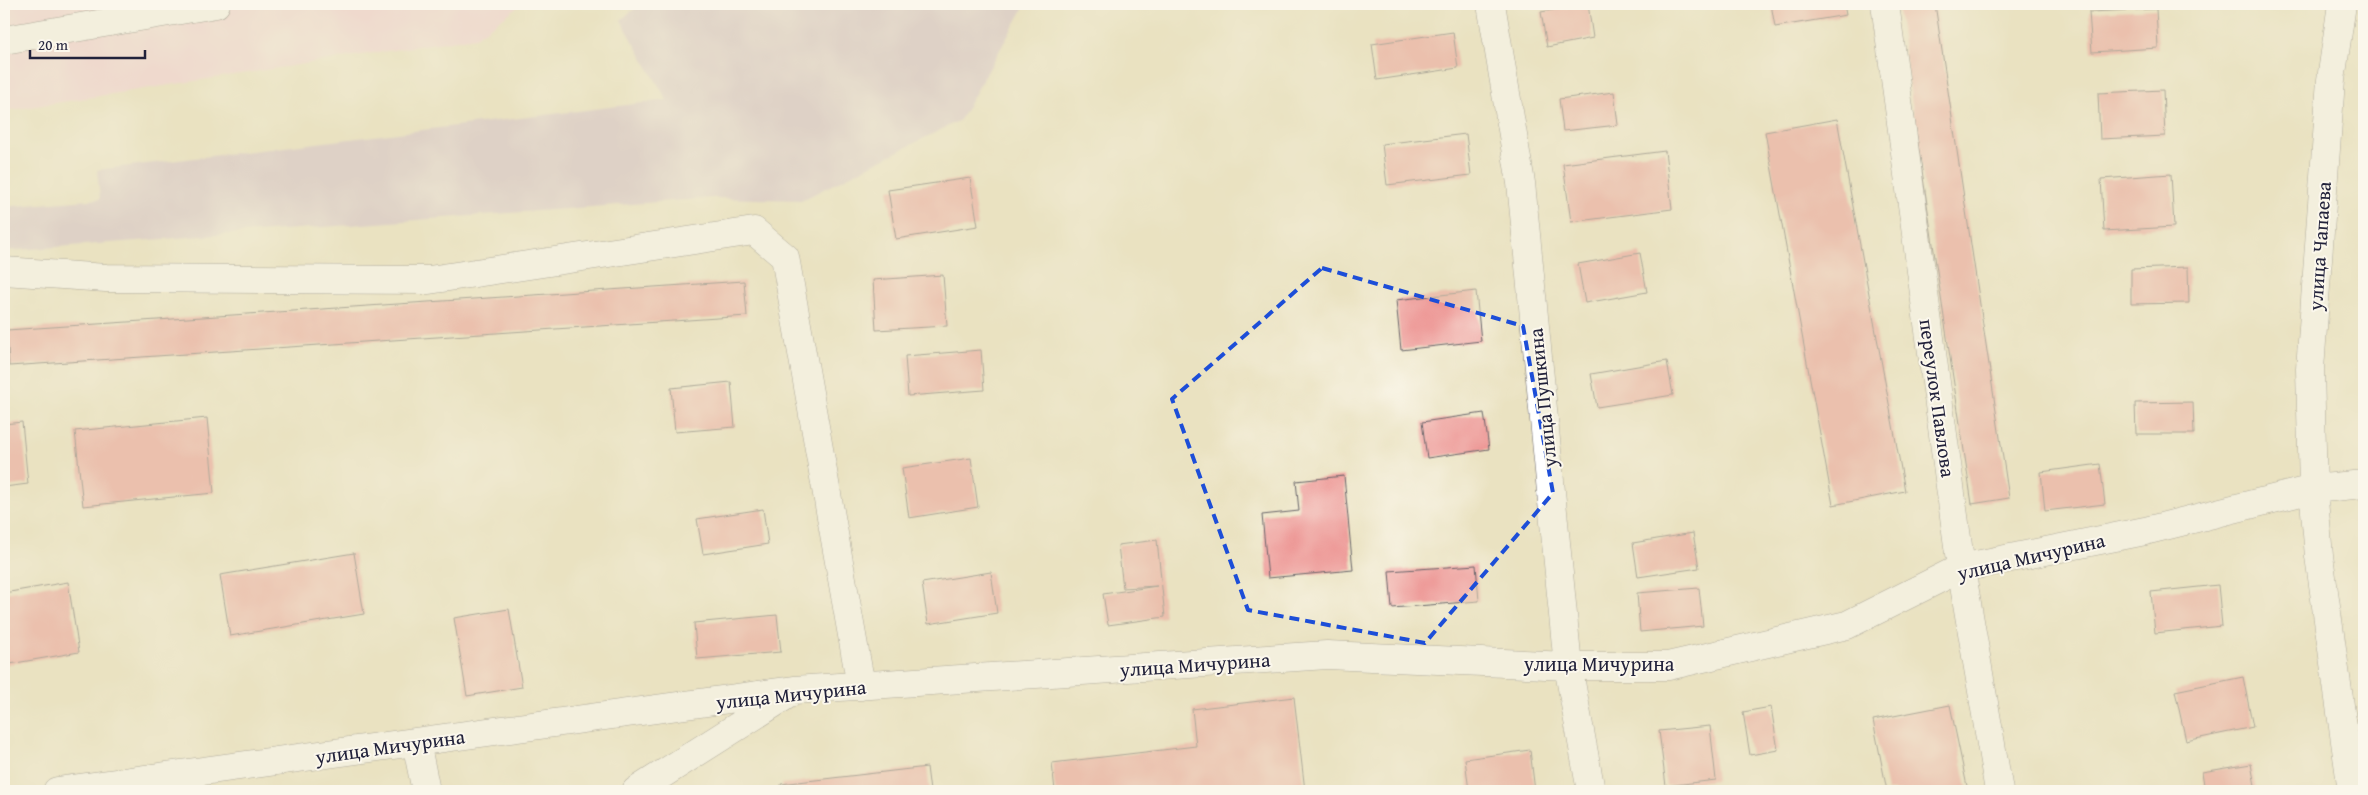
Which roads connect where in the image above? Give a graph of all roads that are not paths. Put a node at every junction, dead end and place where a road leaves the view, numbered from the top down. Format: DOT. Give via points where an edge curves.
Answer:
graph roads {
  1 [pos="216,4"];
  2 [pos="1491,4"];
  3 [pos="1885,4"];
  4 [pos="2342,4"];
  5 [pos="4,40"];
  6 [pos="4,271"];
  7 [pos="2364,484"];
  8 [pos="2313,489"];
  9 [pos="1961,568"];
  10 [pos="1568,666"];
  11 [pos="861,686"];
  12 [pos="794,690"];
  13 [pos="416,742"];
  14 [pos="57,791"];
  15 [pos="426,791"];
  16 [pos="636,791"];
  17 [pos="1591,791"];
  18 [pos="1998,791"];
  19 [pos="2352,791"];
  1 -- 5 [label="street"];
  2 -- 10 [label="street, улица Пушкина" via="1521,183"];
  3 -- 9 [label="street, переулок Павлова"];
  4 -- 8 [label="street, улица Чапаева" via="2332,80 2310,368"];
  6 -- 11 [label="street" via="106,278 429,280 754,231 785,257"];
  7 -- 8 [label="street"];
  8 -- 9 [label="street, улица Мичурина" via="2145,531"];
  8 -- 19 [label="street, улица Чапаева" via="2319,556"];
  9 -- 10 [label="street, улица Мичурина" via="1847,625 1668,666"];
  9 -- 18 [label="street, переулок Павлова"];
  10 -- 11 [label="street, улица Мичурина" via="1327,655"];
  10 -- 17 [label="street, улица Пушкина"];
  11 -- 12 [label="street, улица Мичурина"];
  12 -- 13 [label="street, улица Мичурина"];
  12 -- 16 [label="street"];
  13 -- 14 [label="street, улица Мичурина"];
  13 -- 15 [label="street"];
}
